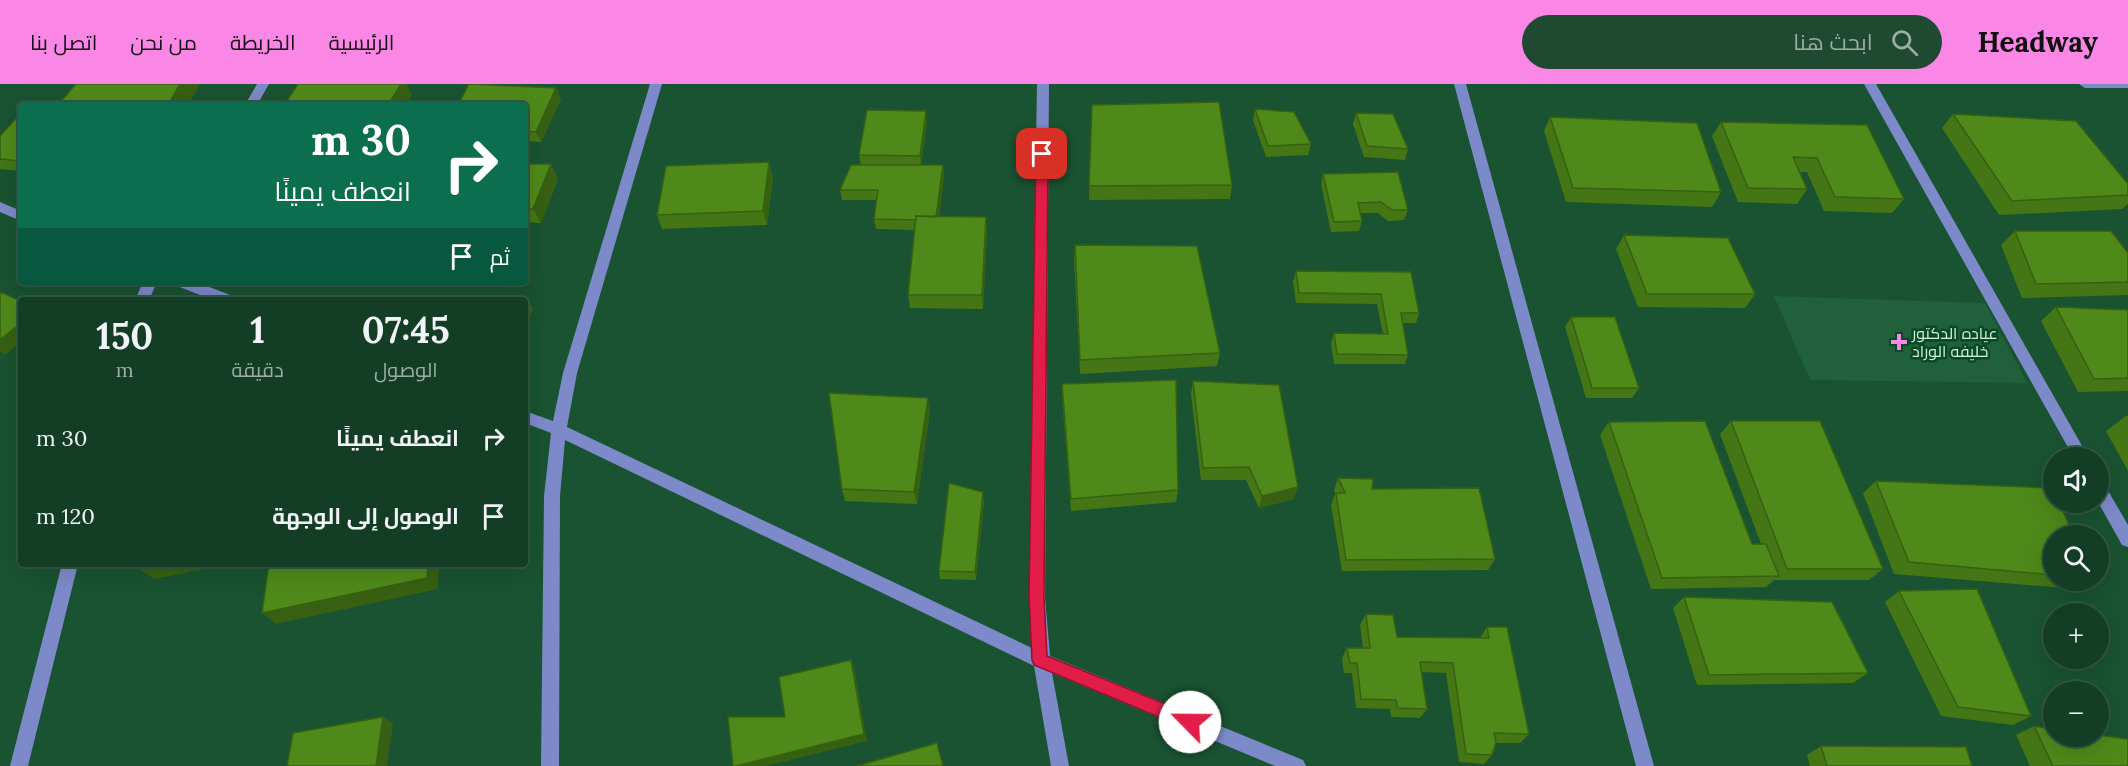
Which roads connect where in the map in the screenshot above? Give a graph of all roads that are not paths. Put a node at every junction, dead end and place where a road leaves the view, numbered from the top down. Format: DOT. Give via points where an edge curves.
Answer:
graph roads {
  1 [pos="263,84"];
  2 [pos="656,84"];
  3 [pos="1043,84"];
  4 [pos="1460,84"];
  5 [pos="1870,84"];
  6 [pos="2085,84"];
  7 [pos="2128,84"];
  8 [pos="253,102"];
  9 [pos="0,207"];
  10 [pos="18,215"];
  11 [pos="190,285"];
  12 [pos="220,297"];
  13 [pos="528,418"];
  14 [pos="559,430"];
  15 [pos="2076,447"];
  16 [pos="2109,506"];
  17 [pos="2128,540"];
  18 [pos="69,567"];
  19 [pos="1040,660"];
  20 [pos="19,766"];
  21 [pos="550,766"];
  22 [pos="1060,766"];
  23 [pos="1297,766"];
  24 [pos="1645,766"];
  1 -- 8 [label="street"];
  2 -- 14 [label="street" via="570,373"];
  3 -- 19 [label="street" via="1037,597"];
  4 -- 24 [label="street"];
  5 -- 15 [label="street"];
  6 -- 7 [label="street"];
  9 -- 10 [label="street"];
  11 -- 12 [label="street"];
  13 -- 14 [label="street"];
  14 -- 19 [label="street"];
  14 -- 21 [label="street" via="552,496"];
  16 -- 17 [label="street"];
  18 -- 20 [label="street"];
  19 -- 22 [label="street"];
  19 -- 23 [label="street"];
}
